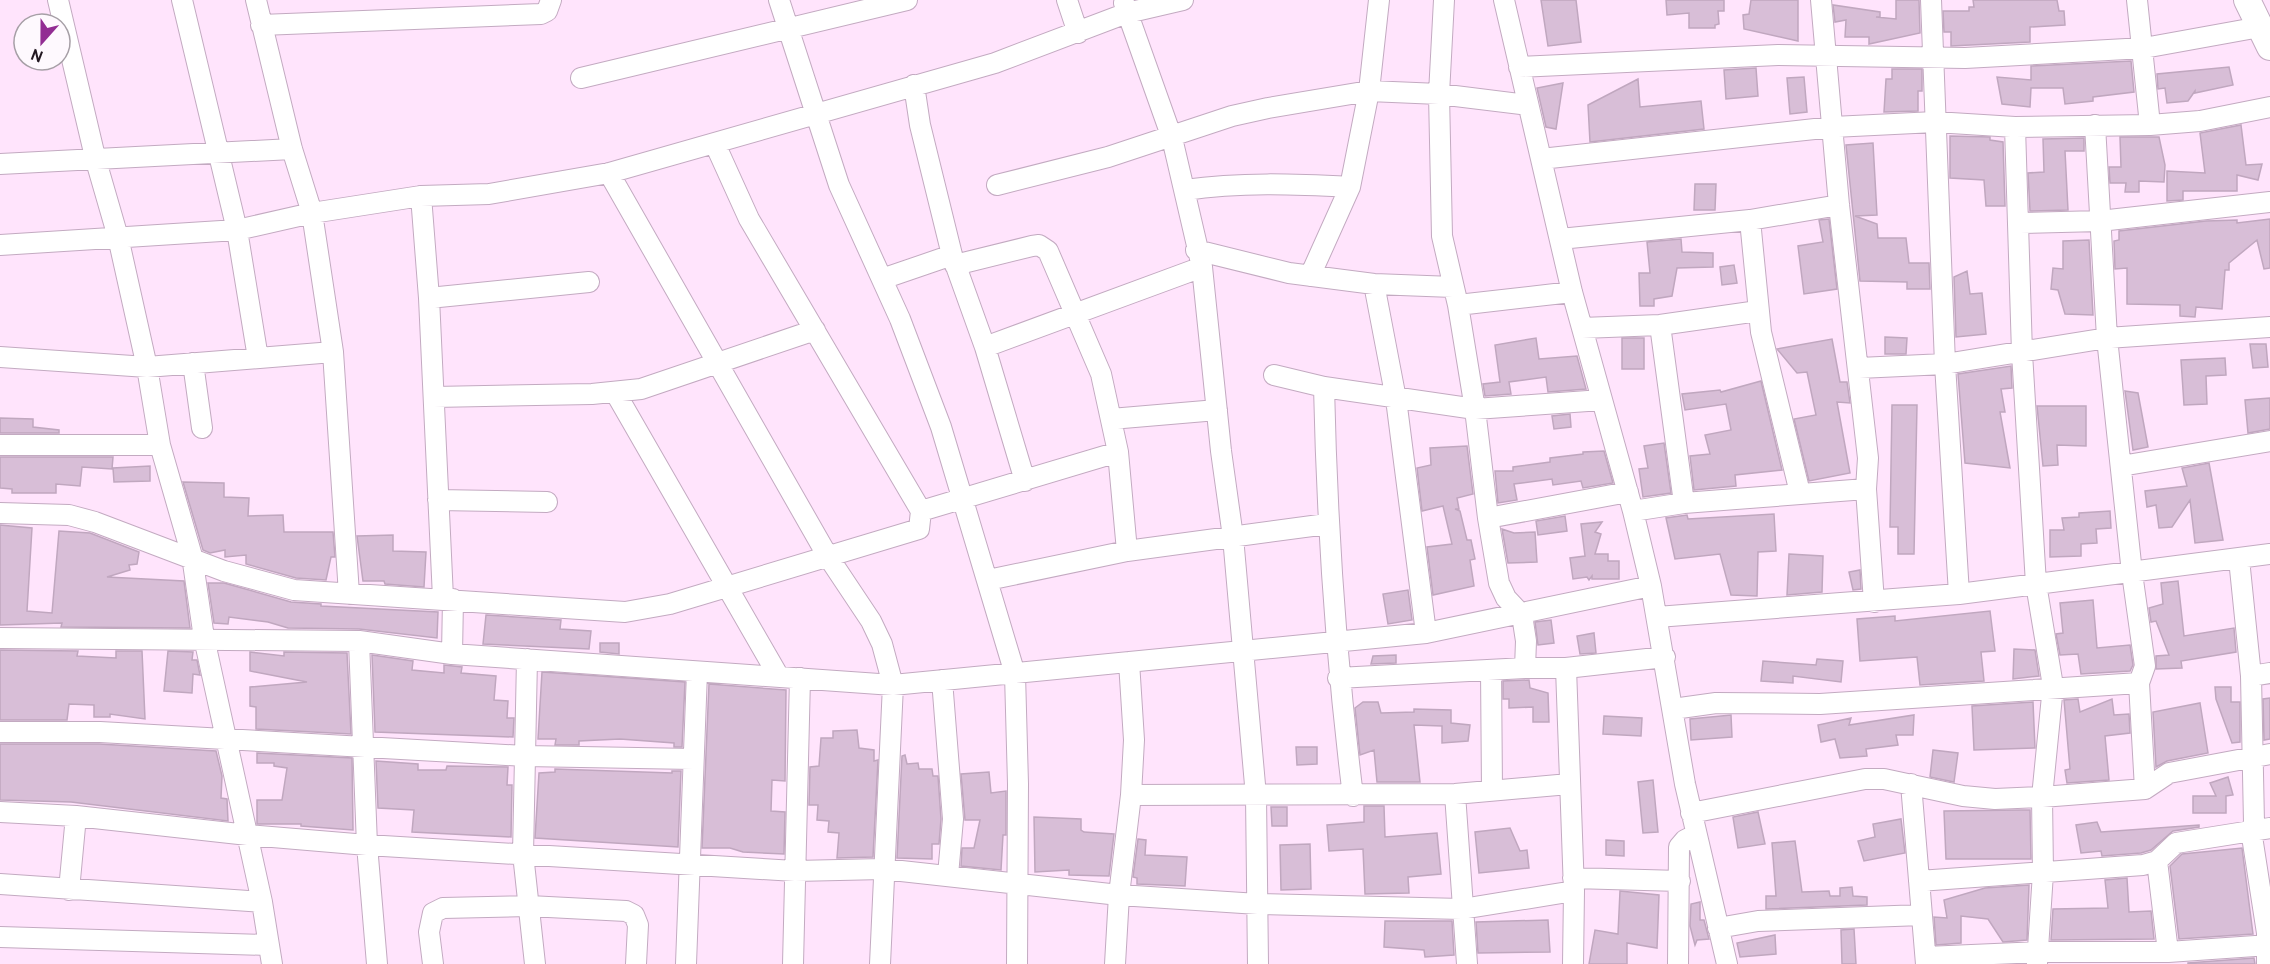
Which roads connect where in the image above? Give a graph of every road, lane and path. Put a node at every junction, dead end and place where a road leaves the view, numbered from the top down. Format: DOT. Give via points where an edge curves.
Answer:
graph roads {
  1 [pos="58,0"];
  2 [pos="182,0"];
  3 [pos="256,0"];
  4 [pos="551,0"];
  5 [pos="779,0"];
  6 [pos="907,0"];
  7 [pos="1067,0"];
  8 [pos="1184,0"];
  9 [pos="1379,0"];
  10 [pos="1444,0"];
  11 [pos="1504,0"];
  12 [pos="1821,0"];
  13 [pos="1931,0"];
  14 [pos="2137,0"];
  15 [pos="2247,0"];
  16 [pos="1125,7"];
  17 [pos="261,25"];
  18 [pos="786,27"];
  19 [pos="1078,33"];
  20 [pos="2265,37"];
  21 [pos="2144,48"];
  22 [pos="1825,55"];
  23 [pos="1934,58"];
  24 [pos="1519,67"];
  25 [pos="581,78"];
  26 [pos="914,86"];
  27 [pos="1370,91"];
  28 [pos="1439,94"];
  29 [pos="1528,105"];
  30 [pos="2270,107"];
  31 [pos="816,115"];
  32 [pos="1935,122"];
  33 [pos="2095,125"];
  34 [pos="2150,125"];
  35 [pos="1833,127"];
  36 [pos="2014,127"];
  37 [pos="1172,138"];
  38 [pos="715,144"];
  39 [pos="292,149"];
  40 [pos="219,154"];
  41 [pos="1541,159"];
  42 [pos="96,161"];
  43 [pos="0,164"];
  44 [pos="609,172"];
  45 [pos="997,185"];
  46 [pos="1350,187"];
  47 [pos="1185,190"];
  48 [pos="421,196"];
  49 [pos="2270,202"];
  50 [pos="1839,205"];
  51 [pos="312,213"];
  52 [pos="1750,220"];
  53 [pos="2100,221"];
  54 [pos="2020,223"];
  55 [pos="237,230"];
  56 [pos="118,237"];
  57 [pos="1560,239"];
  58 [pos="0,245"];
  59 [pos="1199,258"];
  60 [pos="953,260"];
  61 [pos="1310,276"];
  62 [pos="882,279"];
  63 [pos="589,282"];
  64 [pos="1374,284"];
  65 [pos="1572,292"];
  66 [pos="1455,296"];
  67 [pos="429,298"];
  68 [pos="1758,311"];
  69 [pos="1073,314"];
  70 [pos="1660,325"];
  71 [pos="2270,327"];
  72 [pos="1582,328"];
  73 [pos="815,330"];
  74 [pos="2107,338"];
  75 [pos="985,347"];
  76 [pos="333,352"];
  77 [pos="2022,353"];
  78 [pos="0,357"];
  79 [pos="258,358"];
  80 [pos="194,363"];
  81 [pos="717,364"];
  82 [pos="1945,364"];
  83 [pos="147,367"];
  84 [pos="1859,368"];
  85 [pos="1274,375"];
  86 [pos="1324,387"];
  87 [pos="615,392"];
  88 [pos="434,397"];
  89 [pos="1396,399"];
  90 [pos="1602,400"];
  91 [pos="1476,409"];
  92 [pos="1217,410"];
  93 [pos="1111,419"];
  94 [pos="202,428"];
  95 [pos="2270,441"];
  96 [pos="0,445"];
  97 [pos="160,445"];
  98 [pos="1118,452"];
  99 [pos="2121,466"];
  100 [pos="1025,482"];
  101 [pos="1866,489"];
  102 [pos="1800,493"];
  103 [pos="962,497"];
  104 [pos="438,500"];
  105 [pos="546,502"];
  106 [pos="1631,502"];
  107 [pos="1684,503"];
  108 [pos="921,511"];
  109 [pos="0,513"];
  110 [pos="1488,518"];
  111 [pos="1327,524"];
  112 [pos="1233,537"];
  113 [pos="1127,551"];
  114 [pos="2270,554"];
  115 [pos="826,555"];
  116 [pos="192,556"];
  117 [pos="2239,559"];
  118 [pos="2132,573"];
  119 [pos="988,580"];
  120 [pos="2036,584"];
  121 [pos="728,586"];
  122 [pos="1651,586"];
  123 [pos="349,594"];
  124 [pos="1959,594"];
  125 [pos="448,598"];
  126 [pos="1874,602"];
  127 [pos="1522,615"];
  128 [pos="1657,617"];
  129 [pos="1426,633"];
  130 [pos="0,638"];
  131 [pos="204,638"];
  132 [pos="359,641"];
  133 [pos="1337,641"];
  134 [pos="1243,651"];
  135 [pos="452,654"];
  136 [pos="1665,657"];
  137 [pos="527,658"];
  138 [pos="1129,662"];
  139 [pos="1525,668"];
  140 [pos="1566,668"];
  141 [pos="1491,670"];
  142 [pos="697,672"];
  143 [pos="1014,674"];
  144 [pos="2261,674"];
  145 [pos="779,677"];
  146 [pos="800,678"];
  147 [pos="1338,678"];
  148 [pos="942,680"];
  149 [pos="2139,683"];
  150 [pos="893,685"];
  151 [pos="2053,686"];
  152 [pos="1673,709"];
  153 [pos="0,732"];
  154 [pos="225,737"];
  155 [pos="362,745"];
  156 [pos="525,756"];
  157 [pos="2261,756"];
  158 [pos="693,759"];
  159 [pos="1569,784"];
  160 [pos="1911,784"];
  161 [pos="2145,789"];
  162 [pos="1491,790"];
  163 [pos="1455,794"];
  164 [pos="1131,795"];
  165 [pos="1256,796"];
  166 [pos="1353,796"];
  167 [pos="2042,797"];
  168 [pos="0,812"];
  169 [pos="1691,813"];
  170 [pos="76,816"];
  171 [pos="2261,829"];
  172 [pos="1695,834"];
  173 [pos="248,836"];
  174 [pos="367,845"];
  175 [pos="523,854"];
  176 [pos="2157,861"];
  177 [pos="688,863"];
  178 [pos="883,869"];
  179 [pos="795,871"];
  180 [pos="2043,873"];
  181 [pos="948,875"];
  182 [pos="1680,881"];
  183 [pos="1919,881"];
  184 [pos="0,884"];
  185 [pos="1016,884"];
  186 [pos="1574,884"];
  187 [pos="69,890"];
  188 [pos="1119,895"];
  189 [pos="262,902"];
  190 [pos="1258,904"];
  191 [pos="529,906"];
  192 [pos="1462,909"];
  193 [pos="1922,915"];
  194 [pos="1718,928"];
  195 [pos="0,937"];
  196 [pos="2168,952"];
  197 [pos="2268,952"];
  198 [pos="270,954"];
  199 [pos="2038,958"];
  200 [pos="1926,961"];
  201 [pos="377,964"];
  202 [pos="433,964"];
  203 [pos="535,964"];
  204 [pos="636,964"];
  205 [pos="686,964"];
  206 [pos="793,964"];
  207 [pos="880,964"];
  208 [pos="1017,964"];
  209 [pos="1115,964"];
  210 [pos="1258,964"];
  211 [pos="1467,964"];
  212 [pos="1573,964"];
  213 [pos="1678,964"];
  214 [pos="1726,964"];
  1 -- 42 [label="street"];
  2 -- 40 [label="street"];
  3 -- 17 [label="street"];
  4 -- 17 [label="street" via="547,11 541,14"];
  5 -- 18 [label="street"];
  6 -- 18 [label="street"];
  7 -- 19 [label="street"];
  8 -- 16 [label="street"];
  9 -- 27 [label="street"];
  10 -- 28 [label="street"];
  11 -- 24 [label="street"];
  12 -- 22 [label="street"];
  13 -- 23 [label="street"];
  14 -- 21 [label="street"];
  15 -- 20 [label="street"];
  16 -- 19 [label="street"];
  16 -- 37 [label="street"];
  17 -- 39 [label="street"];
  18 -- 25 [label="street"];
  18 -- 31 [label="street"];
  19 -- 26 [label="street" via="995,63"];
  20 -- 21 [label="street"];
  21 -- 23 [label="street"];
  21 -- 34 [label="street"];
  22 -- 23 [label="street"];
  22 -- 24 [label="street"];
  22 -- 35 [label="street"];
  23 -- 32 [label="street"];
  24 -- 29 [label="street"];
  26 -- 31 [label="street"];
  26 -- 60 [label="street"];
  27 -- 28 [label="street"];
  27 -- 37 [label="street" via="1232,116"];
  27 -- 46 [label="street"];
  28 -- 29 [label="street"];
  28 -- 66 [label="street" via="1442,236"];
  29 -- 41 [label="street"];
  30 -- 34 [label="street" via="2200,121"];
  31 -- 38 [label="street"];
  31 -- 62 [label="street" via="839,184"];
  32 -- 35 [label="street"];
  32 -- 36 [label="street"];
  32 -- 82 [label="street"];
  33 -- 34 [label="street"];
  33 -- 36 [label="street"];
  33 -- 53 [label="street"];
  35 -- 41 [label="street"];
  35 -- 50 [label="street"];
  36 -- 54 [label="street"];
  37 -- 45 [label="street"];
  37 -- 47 [label="street"];
  38 -- 44 [label="street"];
  38 -- 73 [label="street" via="749,219"];
  39 -- 40 [label="street"];
  39 -- 51 [label="street"];
  40 -- 42 [label="street"];
  40 -- 55 [label="street"];
  41 -- 57 [label="street"];
  42 -- 43 [label="street"];
  42 -- 56 [label="street"];
  44 -- 48 [label="street" via="489,194"];
  44 -- 81 [label="street"];
  46 -- 47 [label="street" via="1269,183"];
  46 -- 61 [label="street"];
  47 -- 59 [label="street"];
  48 -- 51 [label="street"];
  48 -- 67 [label="street"];
  49 -- 53 [label="street"];
  50 -- 52 [label="street"];
  50 -- 84 [label="street"];
  51 -- 55 [label="street"];
  51 -- 76 [label="street"];
  52 -- 57 [label="street"];
  52 -- 68 [label="street"];
  53 -- 54 [label="street"];
  53 -- 74 [label="street"];
  54 -- 77 [label="street"];
  55 -- 56 [label="street"];
  55 -- 79 [label="street"];
  56 -- 58 [label="street"];
  56 -- 83 [label="street"];
  57 -- 65 [label="street"];
  59 -- 61 [label="street"];
  59 -- 69 [label="street"];
  59 -- 92 [label="street"];
  60 -- 62 [label="street"];
  60 -- 69 [label="street" via="1032,246 1045,248"];
  60 -- 75 [label="street"];
  61 -- 64 [label="street"];
  62 -- 103 [label="street" via="941,427"];
  63 -- 67 [label="street"];
  64 -- 66 [label="street"];
  64 -- 89 [label="street"];
  65 -- 66 [label="street"];
  65 -- 72 [label="street"];
  66 -- 91 [label="street"];
  67 -- 88 [label="street"];
  68 -- 70 [label="street"];
  68 -- 102 [label="street"];
  69 -- 75 [label="street"];
  69 -- 93 [label="street" via="1091,345"];
  70 -- 72 [label="street"];
  70 -- 107 [label="street"];
  71 -- 74 [label="street"];
  72 -- 90 [label="street"];
  73 -- 81 [label="street"];
  73 -- 108 [label="street"];
  74 -- 77 [label="street"];
  74 -- 99 [label="street"];
  75 -- 100 [label="street"];
  76 -- 79 [label="street"];
  76 -- 123 [label="street"];
  77 -- 82 [label="street"];
  77 -- 120 [label="street"];
  78 -- 83 [label="street"];
  79 -- 80 [label="street"];
  80 -- 83 [label="street"];
  80 -- 94 [label="street"];
  81 -- 87 [label="street" via="641,389"];
  81 -- 115 [label="street"];
  82 -- 84 [label="street"];
  82 -- 124 [label="street"];
  83 -- 97 [label="street"];
  84 -- 101 [label="street" via="1868,458"];
  85 -- 86 [label="street"];
  86 -- 89 [label="street"];
  86 -- 111 [label="street"];
  87 -- 88 [label="street"];
  87 -- 121 [label="street"];
  88 -- 104 [label="street"];
  89 -- 91 [label="street"];
  89 -- 129 [label="street"];
  90 -- 91 [label="street"];
  90 -- 106 [label="street"];
  91 -- 110 [label="street"];
  92 -- 93 [label="street"];
  92 -- 112 [label="street"];
  93 -- 98 [label="street"];
  95 -- 99 [label="street"];
  96 -- 97 [label="street"];
  97 -- 116 [label="street"];
  98 -- 100 [label="street"];
  98 -- 113 [label="street"];
  99 -- 118 [label="street"];
  100 -- 103 [label="street"];
  101 -- 102 [label="street"];
  101 -- 126 [label="street"];
  102 -- 107 [label="street"];
  103 -- 108 [label="street"];
  103 -- 119 [label="street"];
  104 -- 105 [label="street"];
  104 -- 125 [label="street"];
  106 -- 107 [label="street"];
  106 -- 110 [label="street"];
  106 -- 122 [label="street"];
  108 -- 115 [label="street" via="919,530"];
  109 -- 116 [label="street" via="69,515"];
  110 -- 127 [label="street" via="1499,583 1506,598"];
  111 -- 112 [label="street"];
  111 -- 133 [label="street"];
  112 -- 113 [label="street"];
  112 -- 134 [label="street"];
  113 -- 119 [label="street"];
  114 -- 117 [label="street"];
  115 -- 121 [label="street"];
  115 -- 150 [label="street" via="871,621"];
  116 -- 123 [label="street" via="224,571 284,587"];
  116 -- 131 [label="street"];
  117 -- 118 [label="street"];
  117 -- 144 [label="street"];
  118 -- 120 [label="street"];
  118 -- 149 [label="street" via="2145,666"];
  119 -- 143 [label="street"];
  120 -- 124 [label="street"];
  120 -- 151 [label="street"];
  121 -- 125 [label="street" via="670,604 625,612"];
  121 -- 145 [label="street"];
  122 -- 127 [label="street"];
  122 -- 128 [label="street"];
  123 -- 125 [label="street"];
  124 -- 126 [label="street"];
  125 -- 135 [label="street"];
  126 -- 128 [label="street"];
  127 -- 129 [label="street"];
  127 -- 139 [label="street"];
  128 -- 136 [label="street"];
  129 -- 133 [label="street"];
  130 -- 131 [label="street"];
  131 -- 132 [label="street"];
  131 -- 154 [label="street"];
  132 -- 135 [label="street"];
  132 -- 155 [label="street"];
  133 -- 134 [label="street"];
  133 -- 147 [label="street"];
  134 -- 138 [label="street"];
  134 -- 165 [label="street"];
  135 -- 137 [label="street"];
  136 -- 140 [label="street"];
  136 -- 152 [label="street"];
  137 -- 142 [label="street"];
  137 -- 156 [label="street"];
  138 -- 143 [label="street"];
  138 -- 164 [label="street" via="1134,740"];
  139 -- 140 [label="street"];
  139 -- 141 [label="street"];
  140 -- 159 [label="street"];
  141 -- 147 [label="street"];
  141 -- 162 [label="street"];
  142 -- 145 [label="street"];
  142 -- 158 [label="street"];
  143 -- 148 [label="street"];
  143 -- 185 [label="street"];
  144 -- 157 [label="street" via="2254,746"];
  145 -- 146 [label="street"];
  146 -- 150 [label="street"];
  146 -- 179 [label="street"];
  147 -- 166 [label="street"];
  148 -- 150 [label="street"];
  148 -- 181 [label="street" via="953,819"];
  149 -- 151 [label="street"];
  149 -- 161 [label="street"];
  150 -- 178 [label="street"];
  151 -- 152 [label="street" via="1820,704 1716,703"];
  151 -- 167 [label="street"];
  152 -- 169 [label="street"];
  153 -- 154 [label="street"];
  154 -- 155 [label="street"];
  154 -- 173 [label="street"];
  155 -- 156 [label="street"];
  155 -- 174 [label="street"];
  156 -- 158 [label="street"];
  156 -- 175 [label="street"];
  157 -- 161 [label="street" via="2169,773"];
  157 -- 171 [label="street" via="2254,823"];
  158 -- 177 [label="street"];
  159 -- 162 [label="street"];
  159 -- 186 [label="street"];
  160 -- 167 [label="street" via="1974,798"];
  160 -- 169 [label="street" via="1865,779"];
  160 -- 183 [label="street"];
  161 -- 167 [label="street"];
  162 -- 163 [label="street"];
  163 -- 166 [label="street"];
  163 -- 192 [label="street"];
  164 -- 165 [label="street"];
  164 -- 188 [label="street"];
  165 -- 166 [label="street"];
  165 -- 190 [label="street"];
  167 -- 180 [label="street"];
  168 -- 170 [label="street"];
  169 -- 172 [label="street"];
  170 -- 173 [label="street"];
  170 -- 187 [label="street"];
  171 -- 176 [label="street" via="2176,843"];
  171 -- 197 [label="street"];
  172 -- 182 [label="street" via="1679,848"];
  172 -- 194 [label="street"];
  173 -- 174 [label="street"];
  173 -- 189 [label="street"];
  174 -- 175 [label="street"];
  174 -- 201 [label="street"];
  175 -- 177 [label="street"];
  175 -- 191 [label="street"];
  176 -- 180 [label="street"];
  176 -- 196 [label="street"];
  177 -- 179 [label="street"];
  177 -- 205 [label="street"];
  178 -- 179 [label="street"];
  178 -- 181 [label="street"];
  178 -- 207 [label="street"];
  179 -- 206 [label="street"];
  180 -- 183 [label="street"];
  180 -- 199 [label="street"];
  181 -- 185 [label="street"];
  182 -- 186 [label="street"];
  182 -- 213 [label="street"];
  183 -- 193 [label="street"];
  184 -- 187 [label="street"];
  185 -- 188 [label="street"];
  185 -- 208 [label="street"];
  186 -- 192 [label="street"];
  186 -- 212 [label="street"];
  187 -- 189 [label="street"];
  188 -- 190 [label="street"];
  188 -- 209 [label="street"];
  189 -- 198 [label="street"];
  190 -- 192 [label="street"];
  190 -- 210 [label="street"];
  191 -- 202 [label="street" via="443,908 433,913 429,932"];
  191 -- 203 [label="street"];
  191 -- 204 [label="street" via="626,911 634,915 638,926"];
  192 -- 211 [label="street"];
  193 -- 194 [label="street" via="1758,921"];
  193 -- 200 [label="street"];
  194 -- 214 [label="street"];
  195 -- 198 [label="street"];
  196 -- 197 [label="street"];
  196 -- 199 [label="street"];
  199 -- 200 [label="street"];
}
